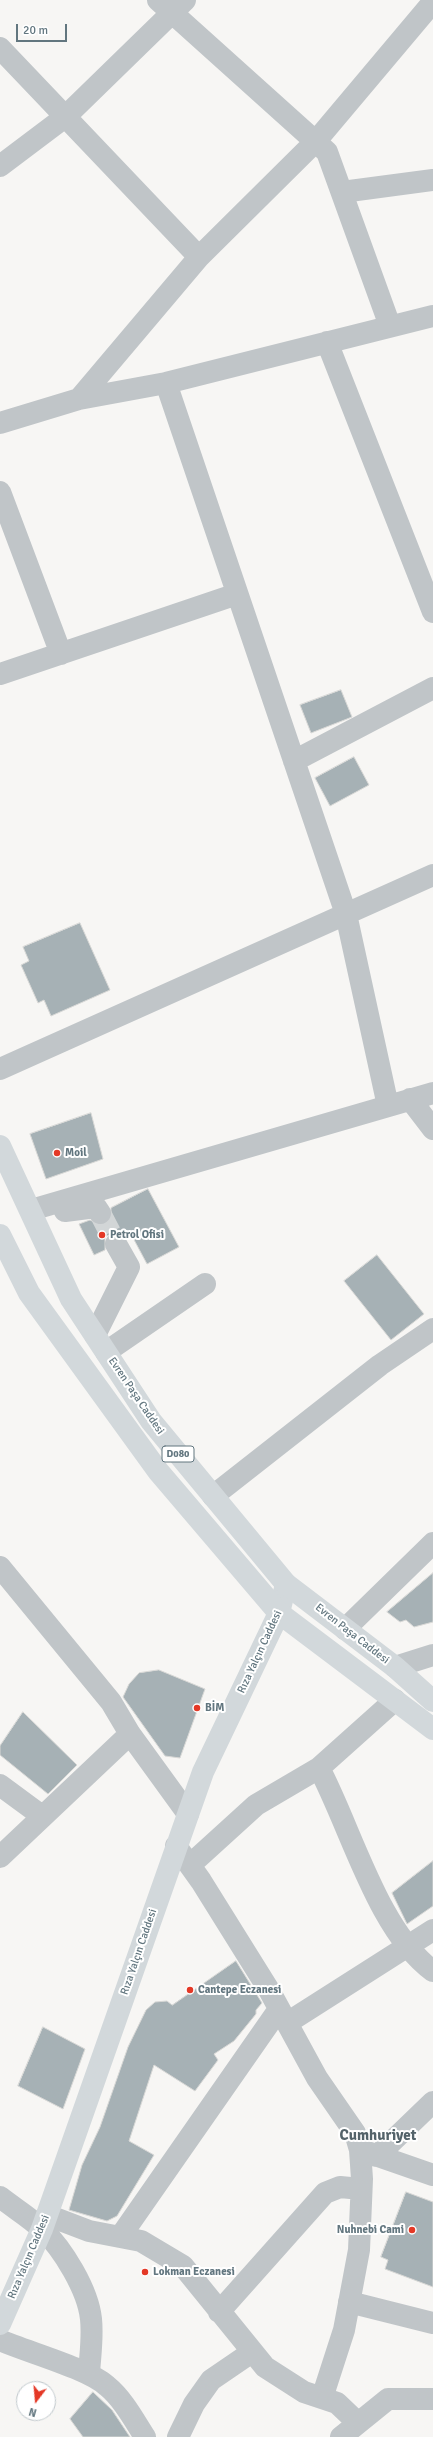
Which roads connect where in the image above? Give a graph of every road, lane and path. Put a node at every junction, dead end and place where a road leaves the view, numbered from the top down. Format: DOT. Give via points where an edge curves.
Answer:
graph roads {
  1 [pos="433,2"];
  2 [pos="171,4"];
  3 [pos="0,48"];
  4 [pos="65,117"];
  5 [pos="316,142"];
  6 [pos="0,166"];
  7 [pos="433,180"];
  8 [pos="342,192"];
  9 [pos="199,257"];
  10 [pos="433,316"];
  11 [pos="390,326"];
  12 [pos="327,342"];
  13 [pos="166,383"];
  14 [pos="79,399"];
  15 [pos="0,423"];
  16 [pos="0,492"];
  17 [pos="237,594"];
  18 [pos="433,612"];
  19 [pos="61,654"];
  20 [pos="0,674"];
  21 [pos="433,688"];
  22 [pos="294,761"];
  23 [pos="433,874"];
  24 [pos="346,914"];
  25 [pos="0,1069"];
  26 [pos="433,1093"];
  27 [pos="410,1100"];
  28 [pos="388,1106"];
  29 [pos="433,1129"];
  30 [pos="0,1146"];
  31 [pos="32,1212"];
  32 [pos="100,1213"];
  33 [pos="0,1235"];
  34 [pos="116,1244"];
  35 [pos="205,1284"];
  36 [pos="433,1329"];
  37 [pos="101,1344"];
  38 [pos="214,1496"];
  39 [pos="433,1543"];
  40 [pos="0,1567"];
  41 [pos="286,1584"];
  42 [pos="279,1613"];
  43 [pos="345,1629"];
  44 [pos="433,1655"];
  45 [pos="395,1667"];
  46 [pos="395,1700"];
  47 [pos="433,1701"];
  48 [pos="433,1729"];
  49 [pos="130,1734"];
  50 [pos="320,1768"];
  51 [pos="0,1785"];
  52 [pos="188,1814"];
  53 [pos="42,1816"];
  54 [pos="176,1846"];
  55 [pos="0,1857"];
  56 [pos="190,1865"];
  57 [pos="433,1930"];
  58 [pos="409,1947"];
  59 [pos="433,1971"];
  60 [pos="283,2016"];
  61 [pos="433,2102"];
  62 [pos="368,2153"];
  63 [pos="433,2175"];
  64 [pos="361,2189"];
  65 [pos="0,2197"];
  66 [pos="45,2222"];
  67 [pos="120,2237"];
  68 [pos="349,2302"];
  69 [pos="219,2312"];
  70 [pos="0,2324"];
  71 [pos="433,2324"];
  72 [pos="0,2340"];
  73 [pos="252,2352"];
  74 [pos="89,2374"];
  75 [pos="322,2398"];
  76 [pos="433,2399"];
  77 [pos="358,2423"];
  78 [pos="145,2437"];
  79 [pos="178,2437"];
  80 [pos="340,2437"];
  1 -- 5 [label="street"];
  2 -- 4 [label="street"];
  2 -- 5 [label="street"];
  3 -- 4 [label="street"];
  4 -- 6 [label="street"];
  4 -- 9 [label="street"];
  5 -- 8 [label="street" via="327,152"];
  5 -- 9 [label="street"];
  7 -- 8 [label="street"];
  8 -- 11 [label="street"];
  9 -- 14 [label="street"];
  10 -- 11 [label="street"];
  11 -- 12 [label="street"];
  12 -- 13 [label="street"];
  12 -- 18 [label="street"];
  13 -- 14 [label="street"];
  13 -- 17 [label="street"];
  14 -- 15 [label="street"];
  16 -- 19 [label="street"];
  17 -- 19 [label="street"];
  17 -- 22 [label="street"];
  19 -- 20 [label="street"];
  21 -- 22 [label="street"];
  22 -- 24 [label="street"];
  23 -- 24 [label="street"];
  24 -- 25 [label="street"];
  24 -- 28 [label="street"];
  26 -- 27 [label="street"];
  27 -- 28 [label="street"];
  27 -- 29 [label="street"];
  28 -- 31 [label="street"];
  30 -- 31 [label="main road, Evren Paşa Caddesi / D080"];
  31 -- 32 [label="street" via="96,1207"];
  31 -- 37 [label="main road, Evren Paşa Caddesi / D080" via="71,1299"];
  33 -- 42 [label="main road, D080" via="29,1293 158,1471"];
  34 -- 37 [label="street" via="129,1267"];
  35 -- 37 [label="street"];
  36 -- 38 [label="street" via="380,1365"];
  37 -- 38 [label="main road, Evren Paşa Caddesi / D080" via="151,1422"];
  38 -- 41 [label="main road, Evren Paşa Caddesi / D080"];
  39 -- 43 [label="street"];
  40 -- 49 [label="street" via="111,1702"];
  41 -- 42 [label="main road, Rıza Yalçın Caddesi"];
  41 -- 43 [label="main road, Evren Paşa Caddesi / D080"];
  42 -- 46 [label="main road, D080"];
  42 -- 52 [label="main road, Rıza Yalçın Caddesi" via="203,1772"];
  43 -- 45 [label="main road, Evren Paşa Caddesi / D080"];
  44 -- 45 [label="street"];
  45 -- 47 [label="main road, Evren Paşa Caddesi / D080"];
  46 -- 48 [label="main road, D080"];
  46 -- 50 [label="street"];
  49 -- 52 [label="street"];
  49 -- 53 [label="street"];
  50 -- 56 [label="street" via="256,1805"];
  50 -- 58 [label="street" via="392,1924"];
  51 -- 53 [label="street"];
  52 -- 54 [label="main road, Rıza Yalçın Caddesi"];
  53 -- 55 [label="street"];
  54 -- 56 [label="street"];
  54 -- 66 [label="main road, Rıza Yalçın Caddesi"];
  56 -- 60 [label="street"];
  57 -- 58 [label="street"];
  58 -- 59 [label="street" via="418,1960"];
  58 -- 60 [label="street"];
  60 -- 62 [label="street" via="317,2078"];
  60 -- 67 [label="street"];
  61 -- 62 [label="street"];
  62 -- 63 [label="street"];
  62 -- 64 [label="street"];
  64 -- 68 [label="street" via="358,2250"];
  64 -- 69 [label="street" via="340,2187 325,2193"];
  65 -- 66 [label="street"];
  66 -- 67 [label="street"];
  66 -- 70 [label="main road, Rıza Yalçın Caddesi"];
  66 -- 74 [label="street" via="83,2288 88,2303 92,2336"];
  67 -- 69 [label="street" via="141,2241 183,2266"];
  68 -- 71 [label="street"];
  68 -- 75 [label="street" via="344,2330"];
  69 -- 73 [label="street"];
  72 -- 74 [label="street"];
  73 -- 75 [label="street" via="265,2367 304,2392"];
  73 -- 79 [label="street" via="211,2380 194,2404"];
  74 -- 78 [label="street" via="107,2386 131,2414"];
  75 -- 77 [label="street" via="337,2403"];
  76 -- 77 [label="street" via="388,2399"];
  77 -- 80 [label="street"];
}
